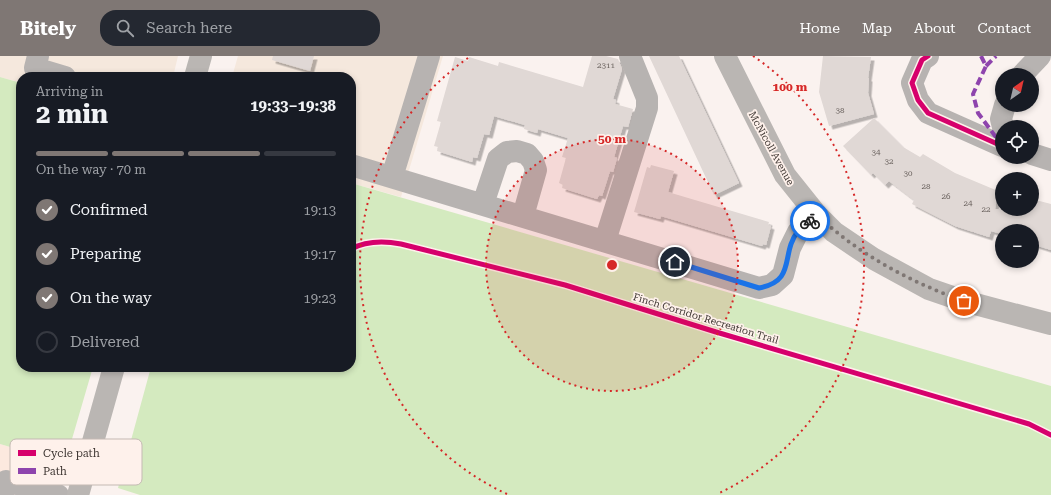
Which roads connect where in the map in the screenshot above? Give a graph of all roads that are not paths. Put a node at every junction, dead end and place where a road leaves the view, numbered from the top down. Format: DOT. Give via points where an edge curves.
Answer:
graph roads {
  1 [pos="38,56"];
  2 [pos="201,56"];
  3 [pos="429,56"];
  4 [pos="630,56"];
  5 [pos="725,56"];
  6 [pos="928,56"];
  7 [pos="1040,56"];
  8 [pos="1029,68"];
  9 [pos="48,72"];
  10 [pos="196,72"];
  11 [pos="995,143"];
  12 [pos="1039,156"];
  13 [pos="1051,160"];
  14 [pos="356,166"];
  15 [pos="392,177"];
  16 [pos="483,204"];
  17 [pos="817,215"];
  18 [pos="523,216"];
  19 [pos="606,241"];
  20 [pos="1051,324"];
  21 [pos="113,372"];
  22 [pos="94,439"];
  23 [pos="3,485"];
  24 [pos="81,485"];
  25 [pos="58,495"];
  26 [pos="78,495"];
  1 -- 9 [label="street" via="35,68"];
  2 -- 10 [label="main road"];
  3 -- 15 [label="street"];
  4 -- 19 [label="street" via="647,98 647,108"];
  5 -- 17 [label="main road, McNicoll Avenue" via="785,175"];
  6 -- 11 [label="street" via="922,60 912,83 918,100 928,113"];
  7 -- 8 [label="street"];
  12 -- 13 [label="street"];
  14 -- 15 [label="street"];
  15 -- 16 [label="street"];
  16 -- 18 [label="street"];
  16 -- 18 [label="street" via="498,159 507,152 517,151 527,154 536,170"];
  17 -- 19 [label="street" via="798,232 790,248 783,275 772,285 759,288"];
  17 -- 20 [label="main road, McNicoll Avenue" via="834,232 874,259 929,289"];
  18 -- 19 [label="street"];
  21 -- 22 [label="main road"];
  23 -- 25 [label="street"];
  24 -- 26 [label="main road"];
}
